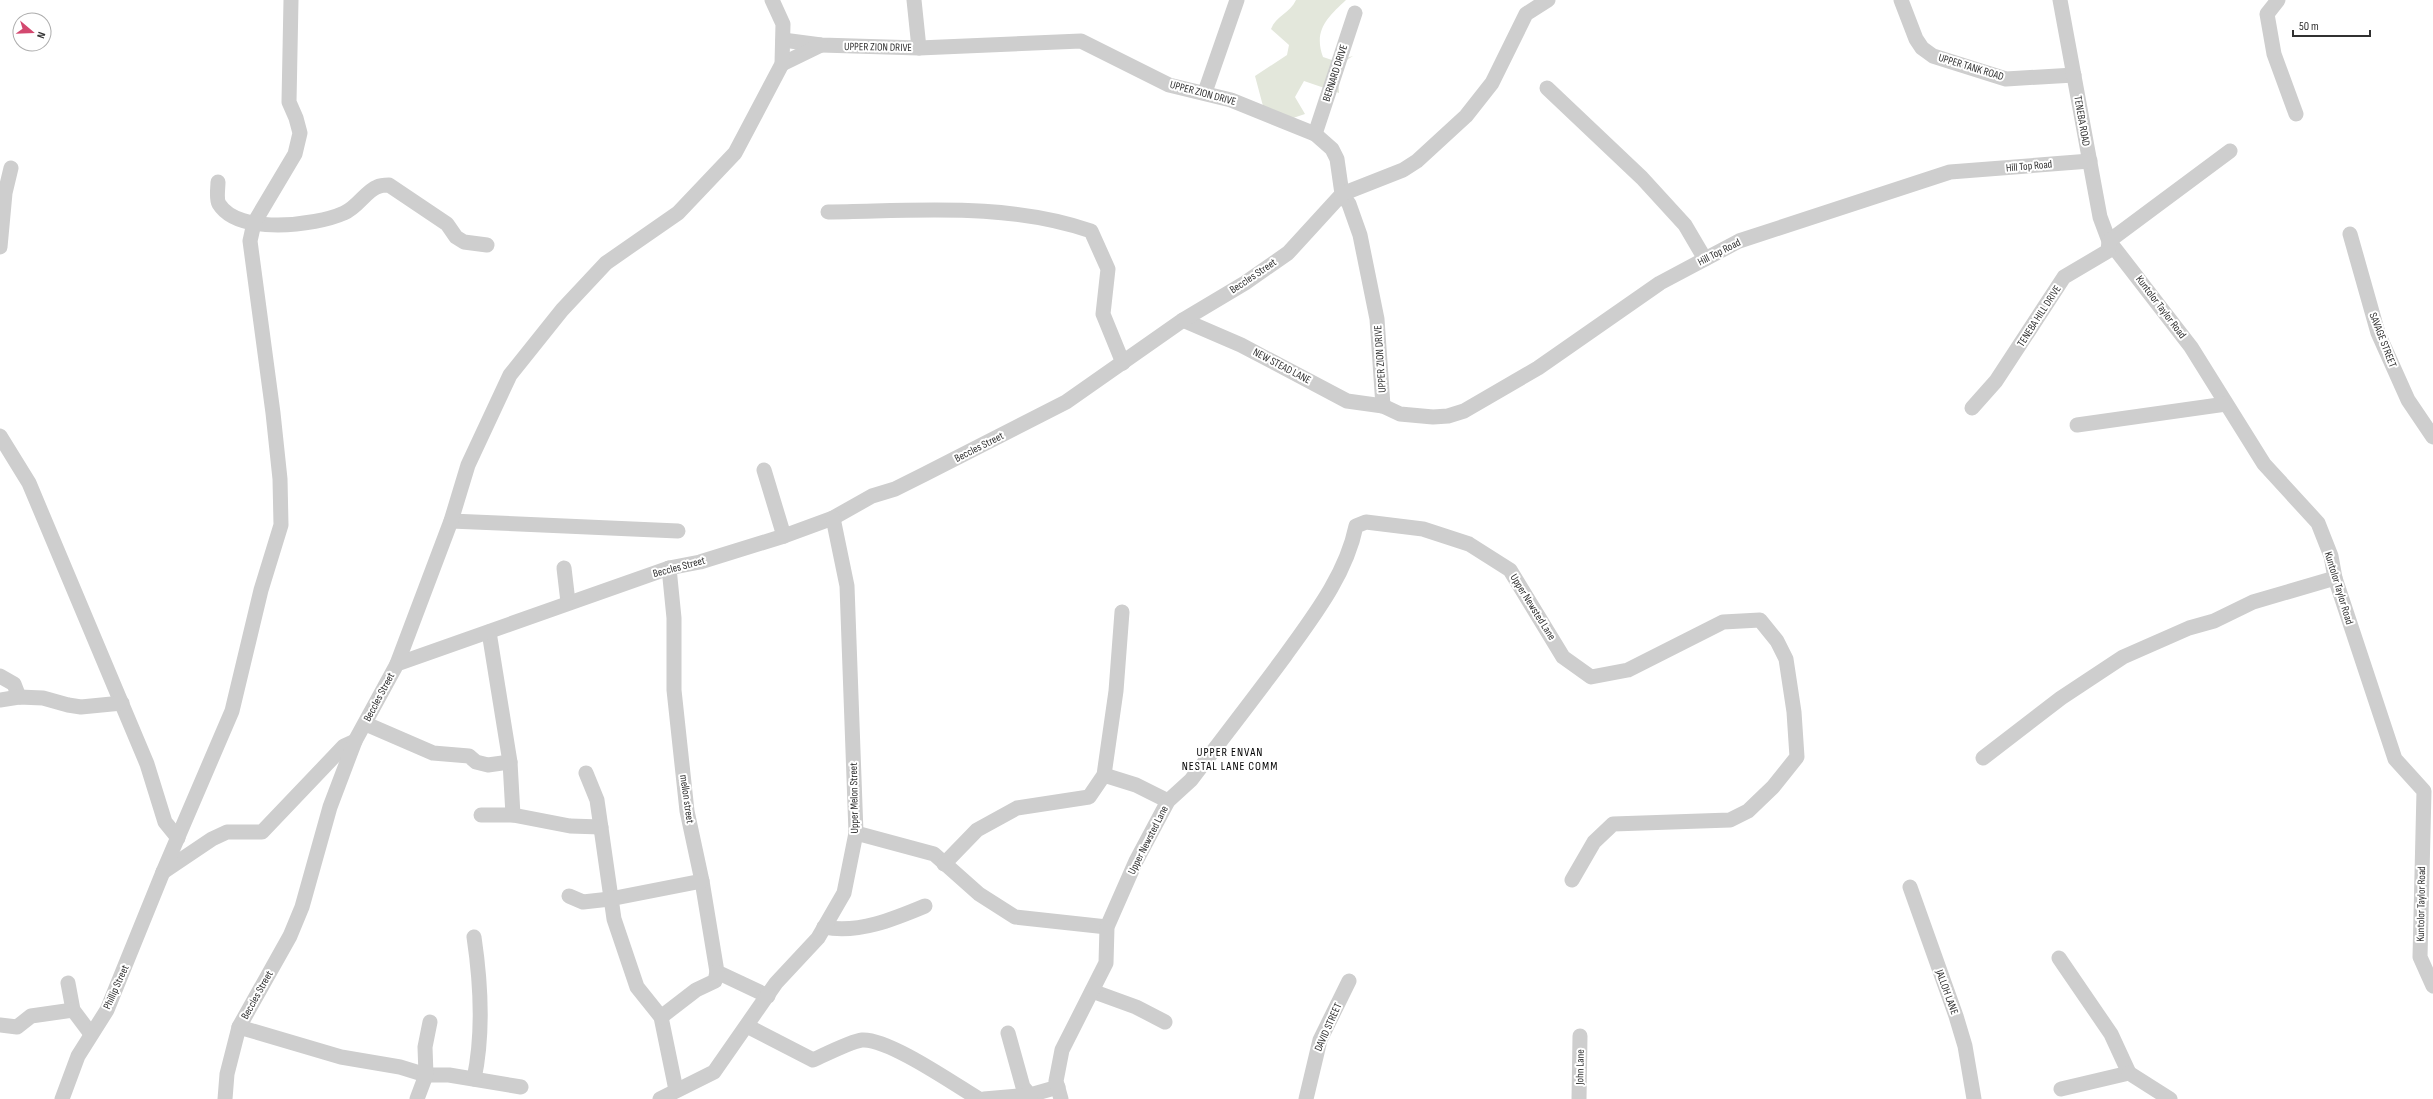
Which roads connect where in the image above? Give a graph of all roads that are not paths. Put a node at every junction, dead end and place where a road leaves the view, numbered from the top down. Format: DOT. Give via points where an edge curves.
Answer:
graph roads {
  1 [pos="291,0"];
  2 [pos="772,0"];
  3 [pos="914,0"];
  4 [pos="1237,0"];
  5 [pos="1548,0"];
  6 [pos="1901,0"];
  7 [pos="2060,0"];
  8 [pos="2278,0"];
  9 [pos="1355,13"];
  10 [pos="783,40"];
  11 [pos="821,45"];
  12 [pos="919,48"];
  13 [pos="782,64"];
  14 [pos="2074,75"];
  15 [pos="1547,88"];
  16 [pos="1205,92"];
  17 [pos="2296,114"];
  18 [pos="1315,134"];
  19 [pos="2230,151"];
  20 [pos="2090,161"];
  21 [pos="11,168"];
  22 [pos="218,182"];
  23 [pos="1342,194"];
  24 [pos="828,212"];
  25 [pos="254,223"];
  26 [pos="2350,234"];
  27 [pos="2109,240"];
  28 [pos="487,245"];
  29 [pos="0,247"];
  30 [pos="1705,259"];
  31 [pos="1183,320"];
  32 [pos="1122,363"];
  33 [pos="2226,404"];
  34 [pos="1383,406"];
  35 [pos="1972,408"];
  36 [pos="2077,425"];
  37 [pos="0,436"];
  38 [pos="2433,438"];
  39 [pos="764,470"];
  40 [pos="833,518"];
  41 [pos="451,521"];
  42 [pos="678,531"];
  43 [pos="784,536"];
  44 [pos="564,568"];
  45 [pos="669,568"];
  46 [pos="2335,578"];
  47 [pos="568,602"];
  48 [pos="1122,612"];
  49 [pos="489,632"];
  50 [pos="397,664"];
  51 [pos="0,676"];
  52 [pos="19,697"];
  53 [pos="0,700"];
  54 [pos="122,703"];
  55 [pos="366,724"];
  56 [pos="355,741"];
  57 [pos="1983,758"];
  58 [pos="510,762"];
  59 [pos="586,773"];
  60 [pos="1104,775"];
  61 [pos="1168,801"];
  62 [pos="481,815"];
  63 [pos="513,815"];
  64 [pos="601,827"];
  65 [pos="856,833"];
  66 [pos="178,838"];
  67 [pos="944,864"];
  68 [pos="163,872"];
  69 [pos="1572,880"];
  70 [pos="702,881"];
  71 [pos="1910,887"];
  72 [pos="569,896"];
  73 [pos="610,899"];
  74 [pos="925,906"];
  75 [pos="824,927"];
  76 [pos="1106,927"];
  77 [pos="474,937"];
  78 [pos="2059,958"];
  79 [pos="717,972"];
  80 [pos="1349,981"];
  81 [pos="68,983"];
  82 [pos="2433,986"];
  83 [pos="1092,991"];
  84 [pos="768,996"];
  85 [pos="73,1010"];
  86 [pos="661,1017"];
  87 [pos="430,1022"];
  88 [pos="1165,1022"];
  89 [pos="0,1025"];
  90 [pos="747,1026"];
  91 [pos="239,1027"];
  92 [pos="1008,1033"];
  93 [pos="91,1034"];
  94 [pos="1580,1036"];
  95 [pos="2129,1073"];
  96 [pos="426,1075"];
  97 [pos="474,1079"];
  98 [pos="521,1087"];
  99 [pos="2061,1089"];
  100 [pos="676,1090"];
  101 [pos="1060,1093"];
  102 [pos="1030,1095"];
  103 [pos="62,1099"];
  104 [pos="225,1099"];
  105 [pos="417,1099"];
  106 [pos="660,1099"];
  107 [pos="979,1099"];
  108 [pos="984,1099"];
  109 [pos="1306,1099"];
  110 [pos="1579,1099"];
  111 [pos="1974,1099"];
  112 [pos="2170,1099"];
  1 -- 25 [label="street, Phillip Street" via="289,102 300,133 295,154"];
  2 -- 10 [label="street" via="783,24"];
  3 -- 12 [label="street"];
  4 -- 16 [label="street"];
  5 -- 23 [label="street" via="1526,14 1492,84 1466,116 1417,161 1403,170"];
  6 -- 14 [label="street, UPPER TANK ROAD" via="1916,39 1922,48 1933,56 2006,79"];
  7 -- 14 [label="street, TENEBA ROAD"];
  8 -- 17 [label="street" via="2267,14 2274,54"];
  9 -- 18 [label="street, BERNARD DRIVE"];
  10 -- 11 [label="street, UPPER ZION DRIVE"];
  10 -- 13 [label="street"];
  11 -- 12 [label="street, UPPER ZION DRIVE"];
  11 -- 13 [label="street"];
  12 -- 16 [label="street, UPPER ZION DRIVE" via="1081,42 1168,85 1187,91"];
  13 -- 41 [label="street" via="735,153 678,213 606,263 562,310 510,375 479,438"];
  14 -- 20 [label="street, TENEBA ROAD"];
  15 -- 30 [label="street" via="1642,178 1684,225"];
  16 -- 18 [label="street, UPPER ZION DRIVE"];
  18 -- 23 [label="street, UPPER ZION DRIVE" via="1332,150 1337,159"];
  19 -- 27 [label="street, TENEBA HILL DRIVE"];
  20 -- 27 [label="street, TENEBA ROAD" via="2100,217"];
  20 -- 30 [label="street, Hill Top Road" via="1950,172 1754,236"];
  21 -- 29 [label="street" via="5,193"];
  22 -- 25 [label="street" via="218,202 227,213"];
  23 -- 31 [label="street, Beccles Street" via="1288,253 1245,283"];
  23 -- 34 [label="street, UPPER ZION DRIVE" via="1349,204 1360,235 1377,319"];
  24 -- 32 [label="street" via="1006,211 1091,230 1108,269 1103,314"];
  25 -- 28 [label="street" via="292,226 345,213 377,187 389,185 447,224 456,237 464,242"];
  25 -- 66 [label="street, Phillip Street" via="250,241 269,377 280,479 281,525 261,590 232,711"];
  26 -- 38 [label="street, SAVAGE STREET" via="2378,333 2408,400"];
  27 -- 33 [label="street, Kuntolor Taylor Road" via="2191,347"];
  27 -- 35 [label="street, TENEBA HILL DRIVE" via="2108,251 2064,277 1996,382"];
  30 -- 34 [label="street, Hill Top Road" via="1660,283 1538,368 1464,411 1433,417 1400,414"];
  31 -- 32 [label="street, Beccles Street"];
  31 -- 34 [label="street, NEW STEAD LANE" via="1241,345 1347,401"];
  32 -- 40 [label="street, Beccles Street" via="1066,402 895,489 872,496"];
  33 -- 36 [label="street"];
  33 -- 46 [label="street, Kuntolor Taylor Road" via="2264,464 2318,523 2331,556"];
  37 -- 54 [label="street" via="29,483"];
  39 -- 43 [label="street"];
  40 -- 43 [label="street, Beccles Street"];
  40 -- 65 [label="street, Upper Melon Street" via="848,586"];
  41 -- 42 [label="street"];
  41 -- 50 [label="street"];
  43 -- 45 [label="street, Beccles Street" via="700,562"];
  44 -- 47 [label="street"];
  45 -- 47 [label="street, Beccles Street"];
  45 -- 70 [label="street, mellon street" via="674,618 675,698 687,811"];
  46 -- 57 [label="street" via="2253,602 2214,621 2189,628 2123,657 2061,698"];
  46 -- 82 [label="street, Kuntolor Taylor Road" via="2395,759 2424,791 2420,957"];
  47 -- 49 [label="street, Beccles Street"];
  48 -- 60 [label="street" via="1116,691"];
  49 -- 50 [label="street, Beccles Street"];
  49 -- 58 [label="street"];
  50 -- 55 [label="street, Beccles Street"];
  51 -- 52 [label="street" via="14,684"];
  52 -- 53 [label="street"];
  52 -- 54 [label="street" via="43,698 81,706"];
  54 -- 66 [label="street" via="147,764 165,822"];
  55 -- 56 [label="street, Beccles Street"];
  55 -- 58 [label="street" via="433,753 469,756 476,762 488,765"];
  56 -- 68 [label="street" via="344,746 262,832 227,832 212,839"];
  56 -- 91 [label="street, Beccles Street" via="330,807 302,907 290,936"];
  58 -- 63 [label="street"];
  59 -- 64 [label="street" via="597,800"];
  60 -- 61 [label="street" via="1136,785"];
  60 -- 67 [label="street" via="1089,797 1017,808 977,830"];
  61 -- 69 [label="street, Upper Newsted Lane" via="1191,780 1303,631 1332,587 1352,544 1356,526 1366,522 1423,529 1469,544 1510,570 1563,657 1591,676 1628,670 1723,622 1760,620 1786,659 1794,712 1796,757 1773,787 1748,811 1730,820 1613,824 1594,842"];
  61 -- 76 [label="street, Upper Newsted Lane" via="1136,861"];
  62 -- 63 [label="street"];
  63 -- 64 [label="street" via="570,826"];
  64 -- 73 [label="street"];
  65 -- 67 [label="street" via="934,854"];
  65 -- 75 [label="street, Upper Melon Street" via="844,893"];
  66 -- 68 [label="street, Phillip Street"];
  67 -- 76 [label="street" via="979,894 1015,917"];
  68 -- 93 [label="street, Phillip Street" via="107,1010"];
  70 -- 73 [label="street"];
  70 -- 79 [label="street, mellon street"];
  71 -- 111 [label="street, JALLOH LANE" via="1956,1016 1965,1046"];
  72 -- 73 [label="street" via="584,902"];
  73 -- 86 [label="street" via="637,988"];
  74 -- 75 [label="street" via="869,926 839,930"];
  75 -- 84 [label="street, Upper Melon Street" via="818,938 776,983"];
  76 -- 83 [label="street, Upper Newsted Lane" via="1106,963"];
  77 -- 97 [label="street" via="481,989"];
  78 -- 95 [label="street" via="2111,1034"];
  79 -- 84 [label="street"];
  79 -- 86 [label="street" via="715,981 696,990"];
  80 -- 109 [label="street, DAVID STREET" via="1320,1040"];
  81 -- 85 [label="street"];
  83 -- 88 [label="street" via="1136,1007"];
  83 -- 101 [label="street, Upper Newsted Lane" via="1062,1050 1056,1081"];
  84 -- 90 [label="street, Upper Melon Street"];
  85 -- 89 [label="street" via="31,1016 17,1027"];
  85 -- 93 [label="street"];
  86 -- 100 [label="street"];
  87 -- 96 [label="street" via="425,1047"];
  90 -- 100 [label="street, Upper Melon Street" via="714,1072"];
  90 -- 107 [label="street" via="813,1060 861,1040 880,1043"];
  91 -- 96 [label="street" via="341,1058 400,1067"];
  91 -- 104 [label="street, Beccles Street" via="227,1074"];
  92 -- 102 [label="street" via="1023,1087"];
  93 -- 103 [label="street, Phillip Street" via="78,1056"];
  94 -- 110 [label="street, John Lane"];
  95 -- 99 [label="street"];
  95 -- 112 [label="street"];
  96 -- 97 [label="street"];
  96 -- 105 [label="street"];
  97 -- 98 [label="street"];
  100 -- 106 [label="street, Upper Melon Street"];
  101 -- 102 [label="street"];
  102 -- 108 [label="street"];
}
